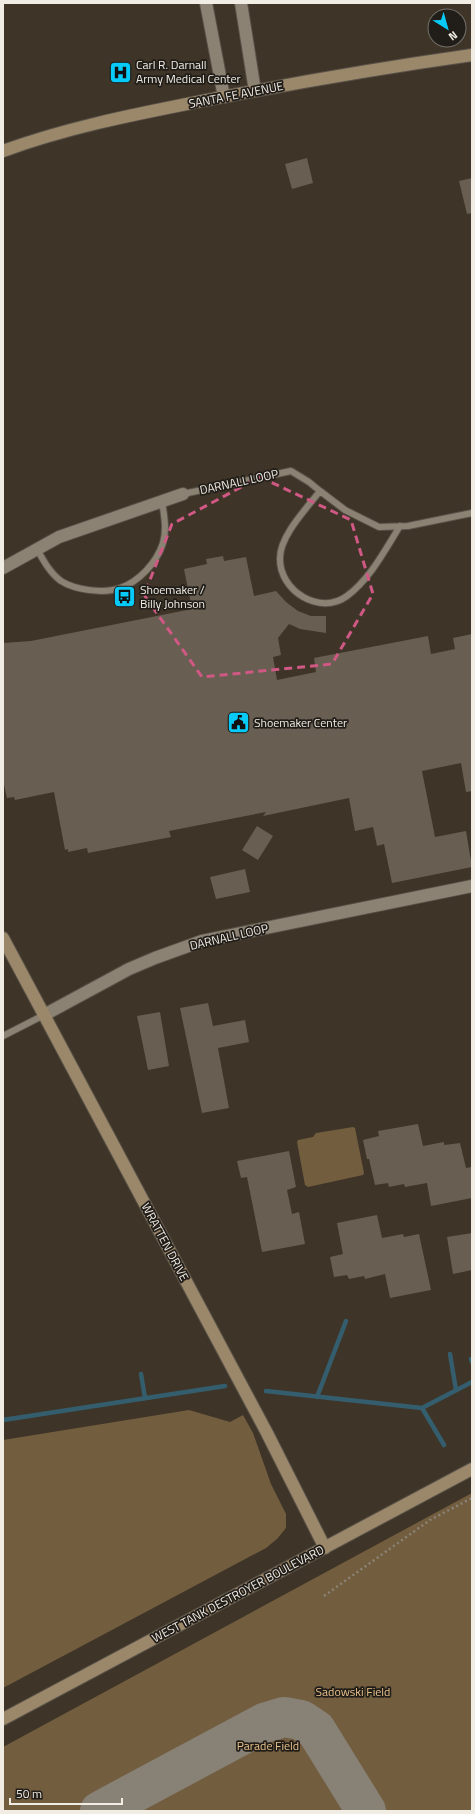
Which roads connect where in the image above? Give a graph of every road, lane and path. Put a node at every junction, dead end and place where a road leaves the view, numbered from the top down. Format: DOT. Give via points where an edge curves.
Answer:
graph roads {
  1 [pos="206,3"];
  2 [pos="241,3"];
  3 [pos="472,47"];
  4 [pos="472,55"];
  5 [pos="439,60"];
  6 [pos="255,91"];
  7 [pos="224,97"];
  8 [pos="3,151"];
  9 [pos="320,492"];
  10 [pos="183,494"];
  11 [pos="162,501"];
  12 [pos="472,513"];
  13 [pos="400,526"];
  14 [pos="37,549"];
  15 [pos="3,568"];
  16 [pos="472,886"];
  17 [pos="3,938"];
  18 [pos="44,1015"];
  19 [pos="3,1036"];
  20 [pos="472,1469"];
  21 [pos="472,1498"];
  22 [pos="325,1548"];
  23 [pos="324,1596"];
  24 [pos="3,1719"];
  1 -- 7 [label="street"];
  2 -- 6 [label="street"];
  3 -- 5 [label="street"];
  4 -- 5 [label="street, SANTA FE AVENUE"];
  5 -- 6 [label="street, SANTA FE AVENUE"];
  6 -- 7 [label="street, SANTA FE AVENUE"];
  7 -- 8 [label="street, SANTA FE AVENUE" via="76,128"];
  9 -- 10 [label="lane, DARNALL LOOP" via="291,471"];
  9 -- 13 [label="lane, DARNALL LOOP" via="345,510 379,527"];
  9 -- 13 [label="lane" via="295,522 283,544 280,558 282,573 290,587 302,598 316,602 332,602 346,597 375,565"];
  10 -- 11 [label="street, DARNALL LOOP"];
  11 -- 14 [label="street, DARNALL LOOP" via="59,537"];
  11 -- 14 [label="lane" via="165,526 162,543 151,565 121,588 83,590 61,581 46,565"];
  12 -- 13 [label="lane, DARNALL LOOP"];
  14 -- 15 [label="street, DARNALL LOOP"];
  16 -- 18 [label="street, DARNALL LOOP" via="202,941 129,969"];
  17 -- 18 [label="street, WRATTEN DRIVE"];
  18 -- 19 [label="lane, DARNALL LOOP"];
  18 -- 22 [label="street, WRATTEN DRIVE" via="267,1433"];
  20 -- 22 [label="street, WEST TANK DESTROYER BOULEVARD"];
  21 -- 23 [label="path" via="430,1520"];
  22 -- 24 [label="street, WEST TANK DESTROYER BOULEVARD"];
}
